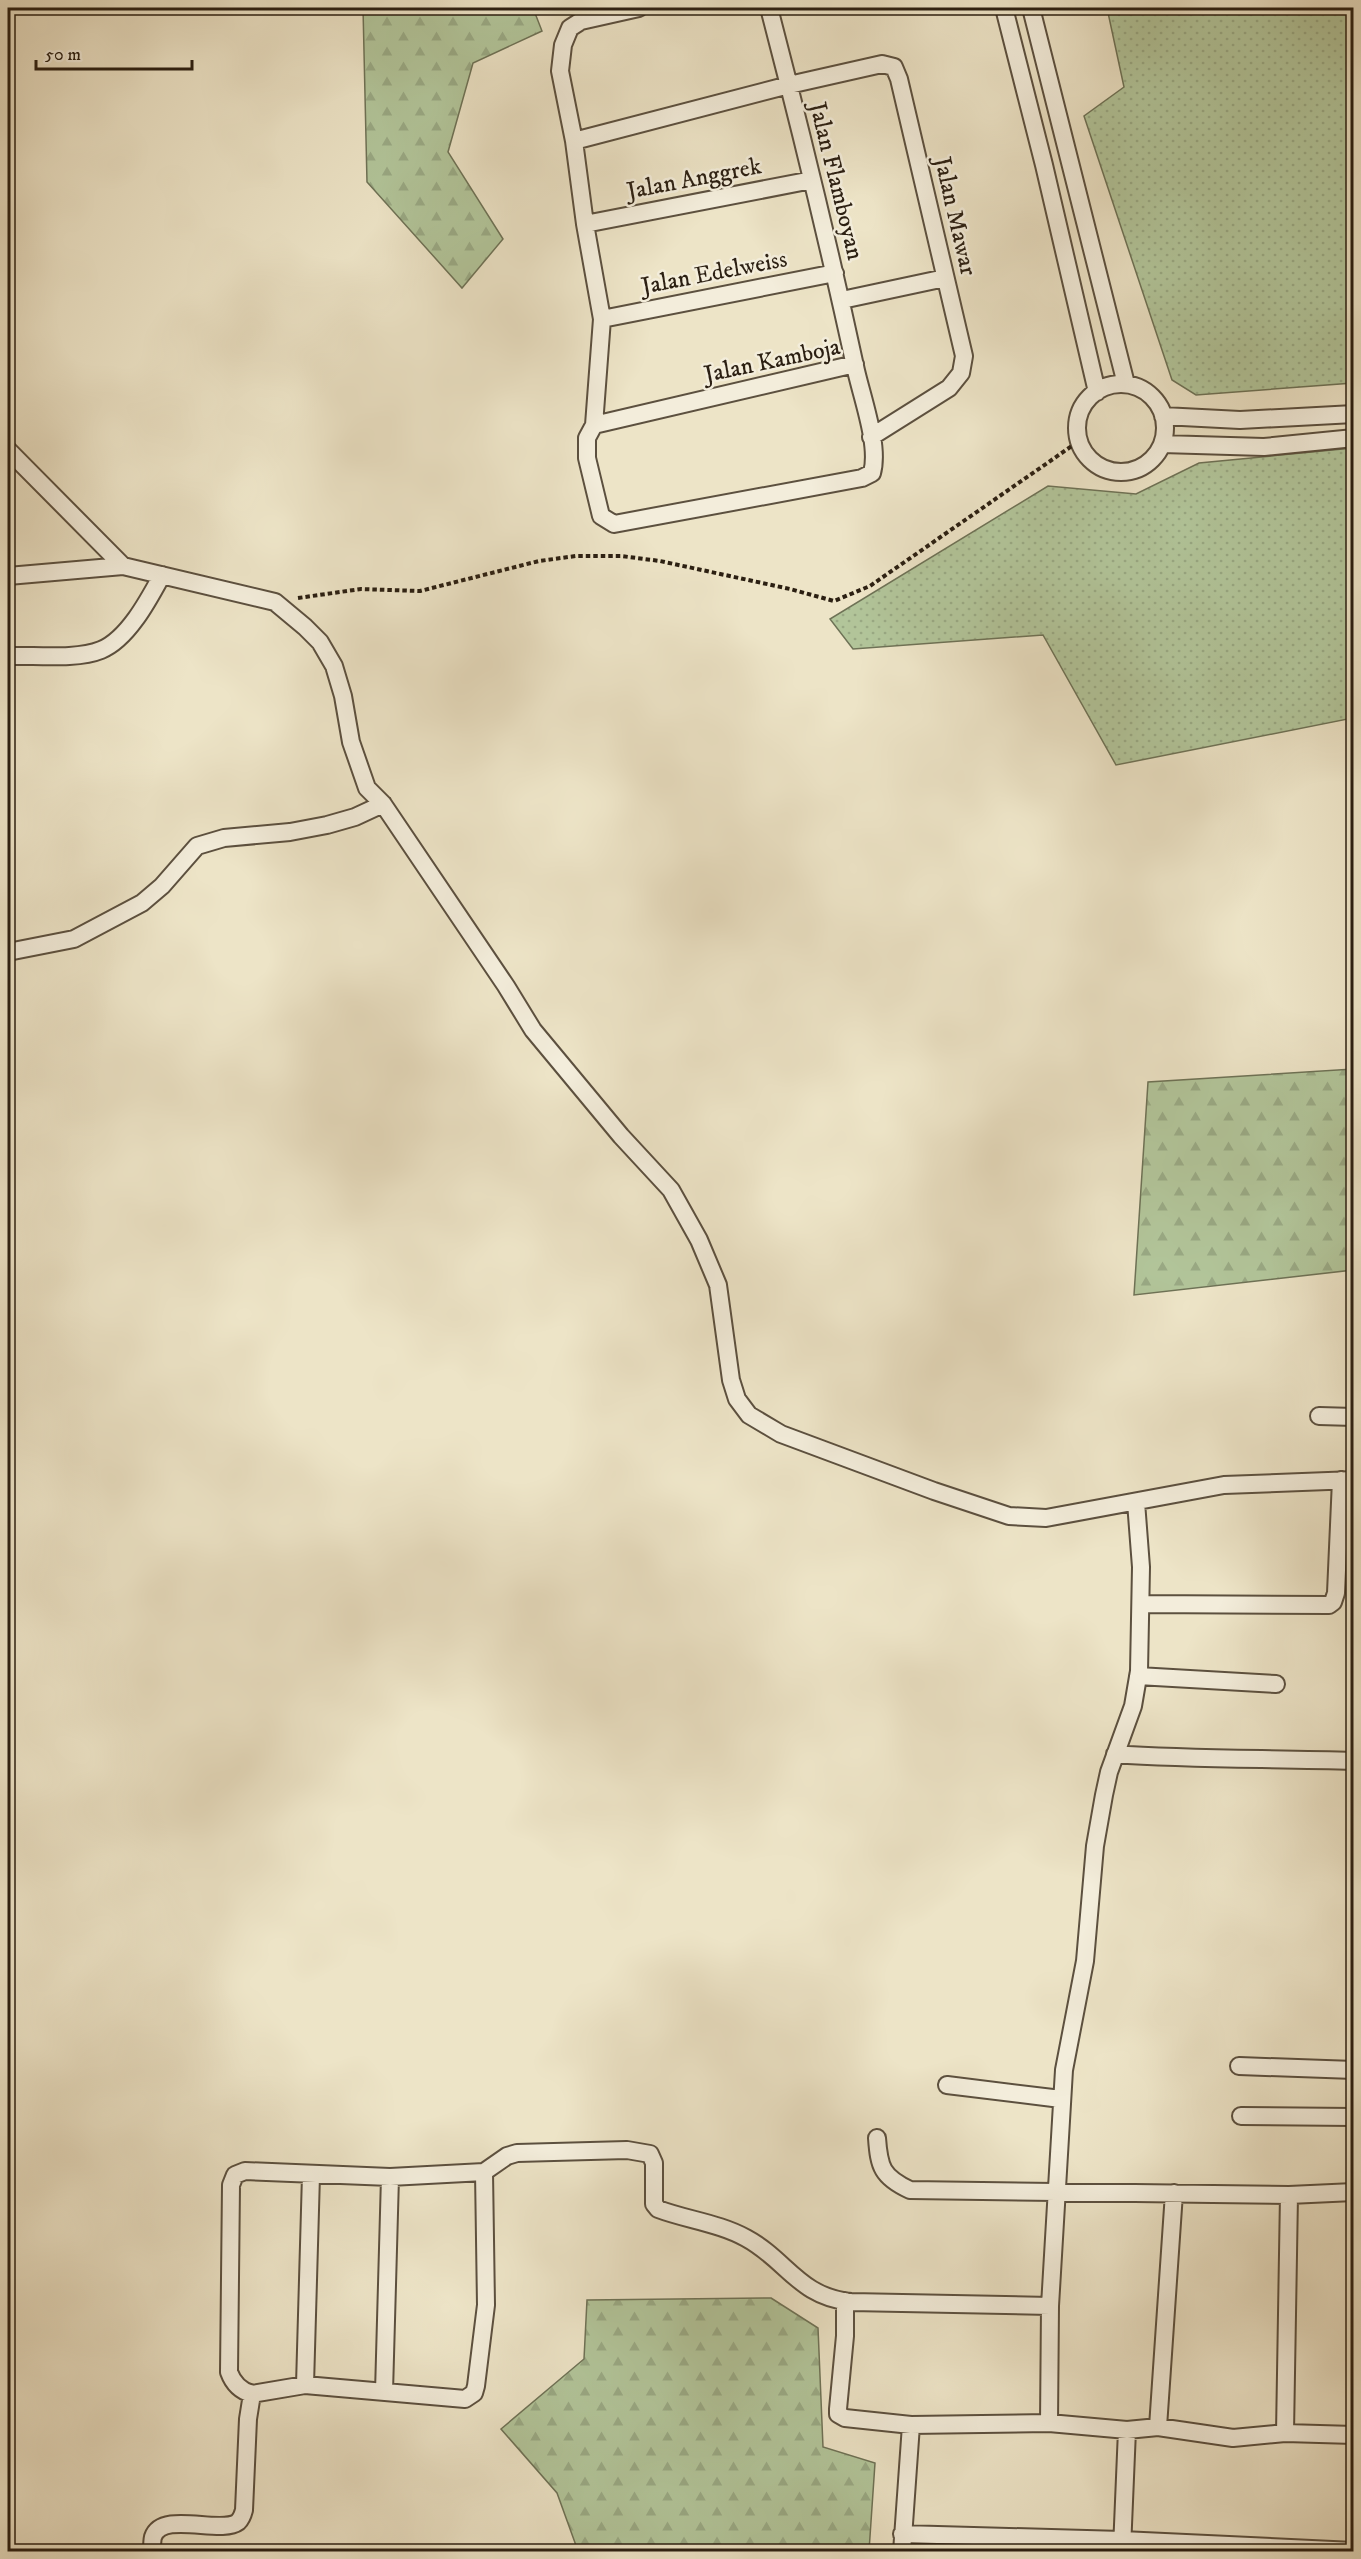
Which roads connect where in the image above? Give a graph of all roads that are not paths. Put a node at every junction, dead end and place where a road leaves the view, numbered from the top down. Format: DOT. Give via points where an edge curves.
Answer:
graph roads {
  1 [pos="639,8"];
  2 [pos="769,8"];
  3 [pos="1004,8"];
  4 [pos="1031,8"];
  5 [pos="789,85"];
  6 [pos="574,141"];
  7 [pos="812,180"];
  8 [pos="585,224"];
  9 [pos="835,273"];
  10 [pos="945,278"];
  11 [pos="842,300"];
  12 [pos="602,319"];
  13 [pos="855,364"];
  14 [pos="1126,384"];
  15 [pos="1097,392"];
  16 [pos="1353,414"];
  17 [pos="1163,416"];
  18 [pos="594,425"];
  19 [pos="871,437"];
  20 [pos="1353,438"];
  21 [pos="1162,444"];
  22 [pos="8,450"];
  23 [pos="123,566"];
  24 [pos="162,575"];
  25 [pos="8,576"];
  26 [pos="8,656"];
  27 [pos="383,804"];
  28 [pos="8,952"];
  29 [pos="1319,1416"];
  30 [pos="1353,1417"];
  31 [pos="1347,1480"];
  32 [pos="1136,1502"];
  33 [pos="1141,1604"];
  34 [pos="1138,1676"];
  35 [pos="1276,1684"];
  36 [pos="1115,1754"];
  37 [pos="1353,1761"];
  38 [pos="1239,2066"];
  39 [pos="1353,2070"];
  40 [pos="946,2085"];
  41 [pos="1061,2099"];
  42 [pos="1241,2116"];
  43 [pos="1353,2118"];
  44 [pos="877,2138"];
  45 [pos="484,2172"];
  46 [pos="311,2175"];
  47 [pos="390,2177"];
  48 [pos="1058,2192"];
  49 [pos="1353,2192"];
  50 [pos="1174,2193"];
  51 [pos="1289,2195"];
  52 [pos="845,2301"];
  53 [pos="1050,2306"];
  54 [pos="305,2385"];
  55 [pos="384,2392"];
  56 [pos="252,2394"];
  57 [pos="1048,2423"];
  58 [pos="911,2426"];
  59 [pos="1158,2427"];
  60 [pos="1127,2430"];
  61 [pos="1285,2433"];
  62 [pos="1353,2435"];
  63 [pos="902,2534"];
  64 [pos="1020,2545"];
  65 [pos="1122,2546"];
  66 [pos="1234,2549"];
  67 [pos="152,2552"];
  68 [pos="902,2552"];
  69 [pos="1353,2552"];
  1 -- 6 [label="street" via="581,21 570,27 565,36 560,71"];
  2 -- 5 [label="street"];
  3 -- 15 [label="street"];
  4 -- 14 [label="street"];
  5 -- 6 [label="street, Jalan Flamboyan"];
  5 -- 7 [label="street, Jalan Flamboyan"];
  5 -- 10 [label="street, Jalan Mawar" via="882,64 894,68"];
  6 -- 8 [label="street"];
  7 -- 8 [label="street, Jalan Anggrek"];
  7 -- 9 [label="street, Jalan Flamboyan"];
  8 -- 12 [label="street"];
  9 -- 11 [label="street, Jalan Flamboyan"];
  9 -- 12 [label="street, Jalan Edelweiss"];
  10 -- 11 [label="street"];
  10 -- 19 [label="street, Jalan Mawar" via="964,356 961,373 949,388"];
  11 -- 13 [label="street, Jalan Flamboyan"];
  12 -- 18 [label="street"];
  13 -- 18 [label="street, Jalan Kamboja"];
  13 -- 19 [label="street, Jalan Kamboja"];
  14 -- 15 [label="street"];
  14 -- 17 [label="street" via="1147,392 1156,400"];
  15 -- 21 [label="street" via="1085,403 1077,424 1079,441 1095,464 1128,472 1149,463"];
  16 -- 17 [label="street" via="1240,420"];
  17 -- 21 [label="street"];
  18 -- 19 [label="street, Jalan Kamboja" via="586,438 587,458 602,516 614,524 862,478 872,473 875,463"];
  20 -- 21 [label="street" via="1264,447"];
  22 -- 23 [label="street"];
  23 -- 24 [label="street"];
  23 -- 25 [label="street"];
  24 -- 26 [label="street" via="145,608 102,650 81,655"];
  24 -- 27 [label="street" via="275,602 320,642 334,666 351,742 367,788"];
  27 -- 28 [label="street" via="327,825 224,838 197,846 142,903 74,939"];
  27 -- 32 [label="street" via="533,1030 671,1190 718,1285 730,1380 749,1415 781,1434 1009,1516 1046,1518"];
  29 -- 30 [label="street"];
  31 -- 32 [label="street" via="1224,1485"];
  31 -- 33 [label="street" via="1336,1593 1329,1605"];
  32 -- 33 [label="street"];
  33 -- 34 [label="street"];
  34 -- 35 [label="street"];
  34 -- 36 [label="street" via="1133,1706"];
  36 -- 37 [label="street"];
  36 -- 41 [label="street" via="1095,1846 1085,1961"];
  38 -- 39 [label="street"];
  40 -- 41 [label="street"];
  41 -- 48 [label="street"];
  42 -- 43 [label="street"];
  44 -- 48 [label="street" via="879,2162 885,2175 909,2190"];
  45 -- 47 [label="street"];
  45 -- 52 [label="street" via="517,2153 627,2150 650,2154 654,2163 654,2204 658,2209 745,2238 804,2286"];
  45 -- 55 [label="street" via="486,2305 474,2392 465,2399"];
  46 -- 47 [label="street"];
  46 -- 54 [label="street"];
  46 -- 56 [label="street" via="250,2170 231,2180 229,2372 234,2382"];
  47 -- 55 [label="street"];
  48 -- 50 [label="street"];
  48 -- 53 [label="street"];
  49 -- 51 [label="street"];
  50 -- 51 [label="street"];
  50 -- 59 [label="street"];
  51 -- 61 [label="street"];
  52 -- 53 [label="street"];
  52 -- 58 [label="street" via="838,2414"];
  53 -- 57 [label="street"];
  54 -- 55 [label="street"];
  54 -- 56 [label="street"];
  56 -- 67 [label="street" via="246,2502 240,2519 224,2526 169,2526 153,2536"];
  57 -- 58 [label="street"];
  57 -- 60 [label="street"];
  58 -- 63 [label="street"];
  59 -- 60 [label="street"];
  59 -- 61 [label="street" via="1218,2437"];
  60 -- 65 [label="street"];
  61 -- 62 [label="street"];
  63 -- 64 [label="street"];
  63 -- 68 [label="street"];
  64 -- 65 [label="street"];
  65 -- 66 [label="street"];
  66 -- 69 [label="street"];
}
